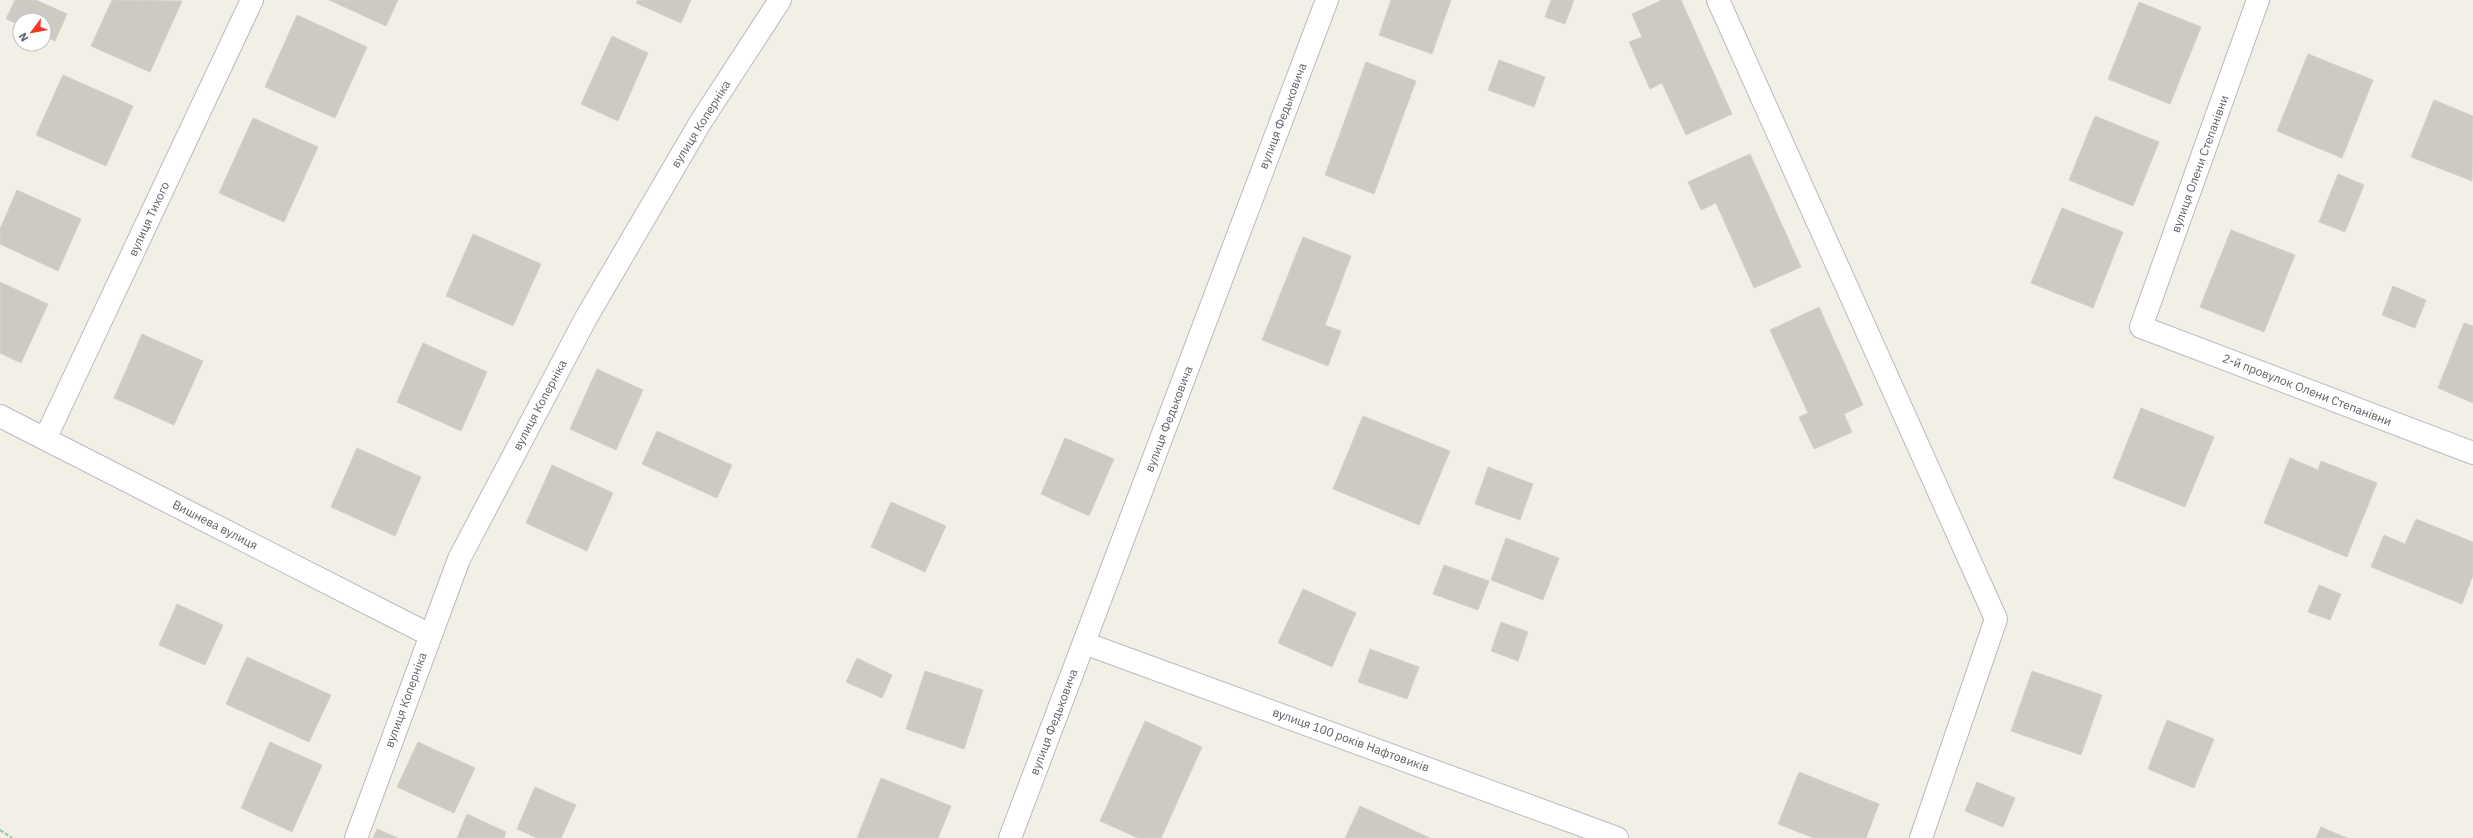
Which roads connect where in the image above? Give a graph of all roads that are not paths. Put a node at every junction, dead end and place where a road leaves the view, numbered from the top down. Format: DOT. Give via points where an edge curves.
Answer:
graph roads {
  1 [pos="252,0"];
  2 [pos="780,0"];
  3 [pos="1327,0"];
  4 [pos="1718,0"];
  5 [pos="2258,0"];
  6 [pos="2141,327"];
  7 [pos="0,416"];
  8 [pos="46,437"];
  9 [pos="2473,454"];
  10 [pos="430,635"];
  11 [pos="1084,643"];
  12 [pos="356,838"];
  13 [pos="1010,838"];
  14 [pos="1618,838"];
  15 [pos="1921,838"];
  1 -- 8 [label="street, вулиця Тихого"];
  2 -- 10 [label="street, вулиця Коперніка" via="700,123 586,318 459,559"];
  3 -- 11 [label="street, вулиця Федьковича"];
  4 -- 15 [label="street" via="1996,619"];
  5 -- 6 [label="street, вулиця Олени Степанівни"];
  6 -- 9 [label="street, 2-й провулок Олени Степанівни"];
  7 -- 8 [label="street, Вишнева вулиця"];
  8 -- 10 [label="street, Вишнева вулиця"];
  10 -- 12 [label="street, вулиця Коперніка"];
  11 -- 13 [label="street, вулиця Федьковича"];
  11 -- 14 [label="street, вулиця 100 років Нафтовиків"];
}
